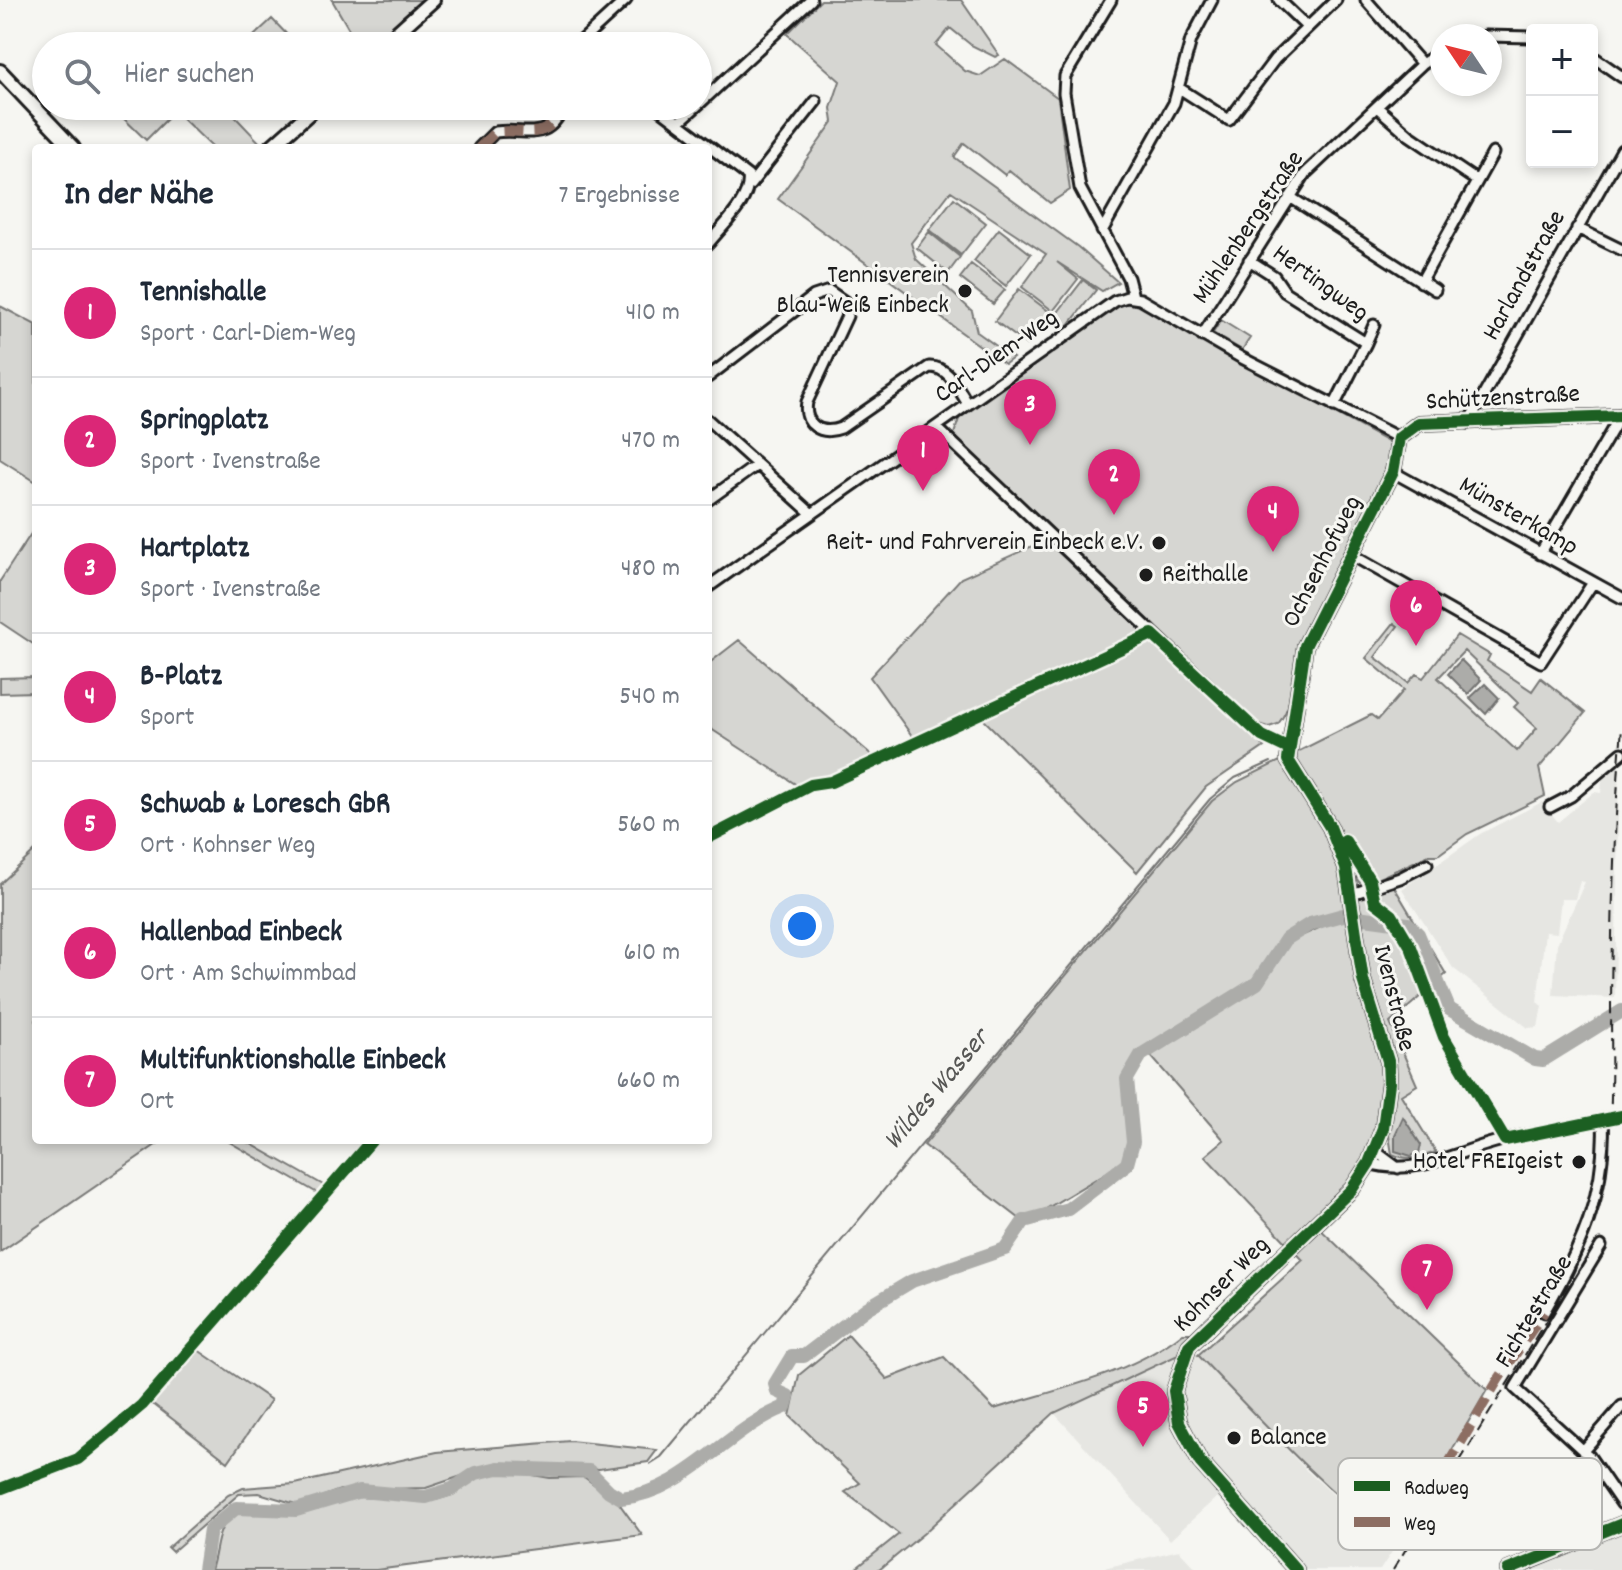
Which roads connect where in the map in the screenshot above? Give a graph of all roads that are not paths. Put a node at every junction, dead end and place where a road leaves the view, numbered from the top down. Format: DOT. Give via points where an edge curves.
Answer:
graph roads {
  1 [pos="433,0"];
  2 [pos="626,0"];
  3 [pos="811,0"];
  4 [pos="1111,0"];
  5 [pos="1212,0"];
  6 [pos="1279,0"];
  7 [pos="1336,0"];
  8 [pos="1366,0"];
  9 [pos="1306,26"];
  10 [pos="397,32"];
  11 [pos="591,32"];
  12 [pos="1502,36"];
  13 [pos="1526,37"];
  14 [pos="1430,59"];
  15 [pos="1598,60"];
  16 [pos="1422,64"];
  17 [pos="0,71"];
  18 [pos="1622,77"];
  19 [pos="1179,88"];
  20 [pos="712,93"];
  21 [pos="816,101"];
  22 [pos="32,105"];
  23 [pos="1377,107"];
  24 [pos="46,120"];
  25 [pos="301,120"];
  26 [pos="558,120"];
  27 [pos="676,120"];
  28 [pos="681,120"];
  29 [pos="679,122"];
  30 [pos="69,144"];
  31 [pos="274,144"];
  32 [pos="483,144"];
  33 [pos="705,144"];
  34 [pos="712,150"];
  35 [pos="1622,150"];
  36 [pos="1493,153"];
  37 [pos="749,181"];
  38 [pos="1477,181"];
  39 [pos="1290,197"];
  40 [pos="1577,228"];
  41 [pos="1102,231"];
  42 [pos="712,238"];
  43 [pos="1622,250"];
  44 [pos="1249,260"];
  45 [pos="1421,282"];
  46 [pos="1435,290"];
  47 [pos="1133,297"];
  48 [pos="1374,325"];
  49 [pos="1202,336"];
  50 [pos="1366,343"];
  51 [pos="712,374"];
  52 [pos="968,404"];
  53 [pos="1334,406"];
  54 [pos="1621,415"];
  55 [pos="1468,423"];
  56 [pos="712,424"];
  57 [pos="936,427"];
  58 [pos="1398,442"];
  59 [pos="757,465"];
  60 [pos="1393,472"];
  61 [pos="712,497"];
  62 [pos="812,514"];
  63 [pos="1350,554"];
  64 [pos="1540,554"];
  65 [pos="712,584"];
  66 [pos="1592,584"];
  67 [pos="1622,598"];
  68 [pos="1287,748"];
  69 [pos="1622,753"];
  70 [pos="1550,807"];
  71 [pos="1427,864"];
  72 [pos="1352,894"];
  73 [pos="1436,1013"];
  74 [pos="1622,1116"];
  75 [pos="1603,1120"];
  76 [pos="1505,1140"];
  77 [pos="1372,1157"];
  78 [pos="1601,1246"];
  79 [pos="1544,1312"];
  80 [pos="1622,1406"];
  81 [pos="1583,1451"];
  82 [pos="1588,1458"];
  83 [pos="1602,1477"];
  84 [pos="1622,1504"];
  85 [pos="1622,1524"];
  86 [pos="1602,1532"];
  87 [pos="1558,1550"];
  88 [pos="1296,1570"];
  89 [pos="1508,1570"];
  1 -- 10 [label="street"];
  2 -- 11 [label="street"];
  3 -- 20 [label="street"];
  4 -- 41 [label="street" via="1065,76 1064,93 1080,188"];
  5 -- 19 [label="street" via="1191,40"];
  6 -- 9 [label="street"];
  7 -- 9 [label="street"];
  8 -- 16 [label="street"];
  9 -- 19 [label="street" via="1229,120"];
  12 -- 13 [label="street"];
  14 -- 16 [label="street, Mühlenbergstraße"];
  15 -- 18 [label="street"];
  16 -- 23 [label="street, Mühlenbergstraße"];
  17 -- 22 [label="street"];
  19 -- 41 [label="street" via="1154,143"];
  21 -- 37 [label="street"];
  23 -- 38 [label="street"];
  23 -- 39 [label="street, Mühlenbergstraße" via="1305,174"];
  24 -- 30 [label="street"];
  25 -- 31 [label="street"];
  26 -- 32 [label="street" via="545,131 495,132"];
  27 -- 29 [label="street"];
  28 -- 29 [label="street"];
  29 -- 33 [label="street"];
  34 -- 37 [label="street"];
  35 -- 40 [label="street, Harlandstraße"];
  36 -- 38 [label="street"];
  37 -- 42 [label="street"];
  38 -- 45 [label="street"];
  39 -- 44 [label="street, Mühlenbergstraße"];
  39 -- 45 [label="street"];
  40 -- 43 [label="street"];
  40 -- 55 [label="street, Harlandstraße"];
  41 -- 47 [label="street"];
  44 -- 49 [label="street, Mühlenbergstraße"];
  44 -- 50 [label="street, Hertingweg" via="1274,276 1285,292"];
  45 -- 46 [label="street"];
  47 -- 49 [label="street, Schützenstraße"];
  47 -- 52 [label="street, Carl-Diem-Weg" via="1115,301"];
  48 -- 50 [label="street, Hertingweg"];
  49 -- 53 [label="street, Schützenstraße"];
  50 -- 53 [label="street, Hertingweg"];
  51 -- 52 [label="street" via="814,296 829,291 845,302 847,316 807,402 811,424 826,431 841,428 929,367 946,371"];
  52 -- 57 [label="street, Carl-Diem-Weg"];
  53 -- 58 [label="street, Schützenstraße"];
  54 -- 55 [label="street, Schützenstraße"];
  54 -- 64 [label="street"];
  55 -- 58 [label="street, Schützenstraße" via="1419,423"];
  56 -- 59 [label="street"];
  57 -- 62 [label="street, Carl-Diem-Weg"];
  57 -- 68 [label="street" via="1262,736"];
  58 -- 60 [label="street, Ochsenhofweg"];
  59 -- 61 [label="street"];
  59 -- 62 [label="street"];
  60 -- 63 [label="street, Ochsenhofweg"];
  60 -- 64 [label="street, Münsterkamp"];
  62 -- 65 [label="street, Carl-Diem-Weg"];
  63 -- 66 [label="street" via="1541,662"];
  63 -- 68 [label="street, Ochsenhofweg" via="1305,646"];
  64 -- 66 [label="street, Münsterkamp"];
  66 -- 67 [label="street, Münsterkamp"];
  68 -- 72 [label="street, Ivenstraße" via="1292,769 1330,827"];
  69 -- 70 [label="street"];
  71 -- 72 [label="street"];
  72 -- 77 [label="street, Ivenstraße" via="1363,980 1388,1061 1387,1102"];
  73 -- 76 [label="street, Ivenstraße" via="1444,1037"];
  74 -- 75 [label="street"];
  75 -- 76 [label="street"];
  75 -- 79 [label="street" via="1605,1152 1597,1202 1579,1252"];
  76 -- 77 [label="street" via="1425,1166 1398,1168"];
  77 -- 88 [label="street, Kohnser Weg" via="1339,1202 1204,1329 1189,1346 1177,1376 1176,1409 1200,1462"];
  78 -- 81 [label="street, Fichtestraße" via="1515,1388"];
  80 -- 81 [label="street"];
  81 -- 82 [label="street, Fichtestraße"];
  83 -- 84 [label="street, Fichtestraße"];
  85 -- 86 [label="street"];
  87 -- 89 [label="street"];
}
